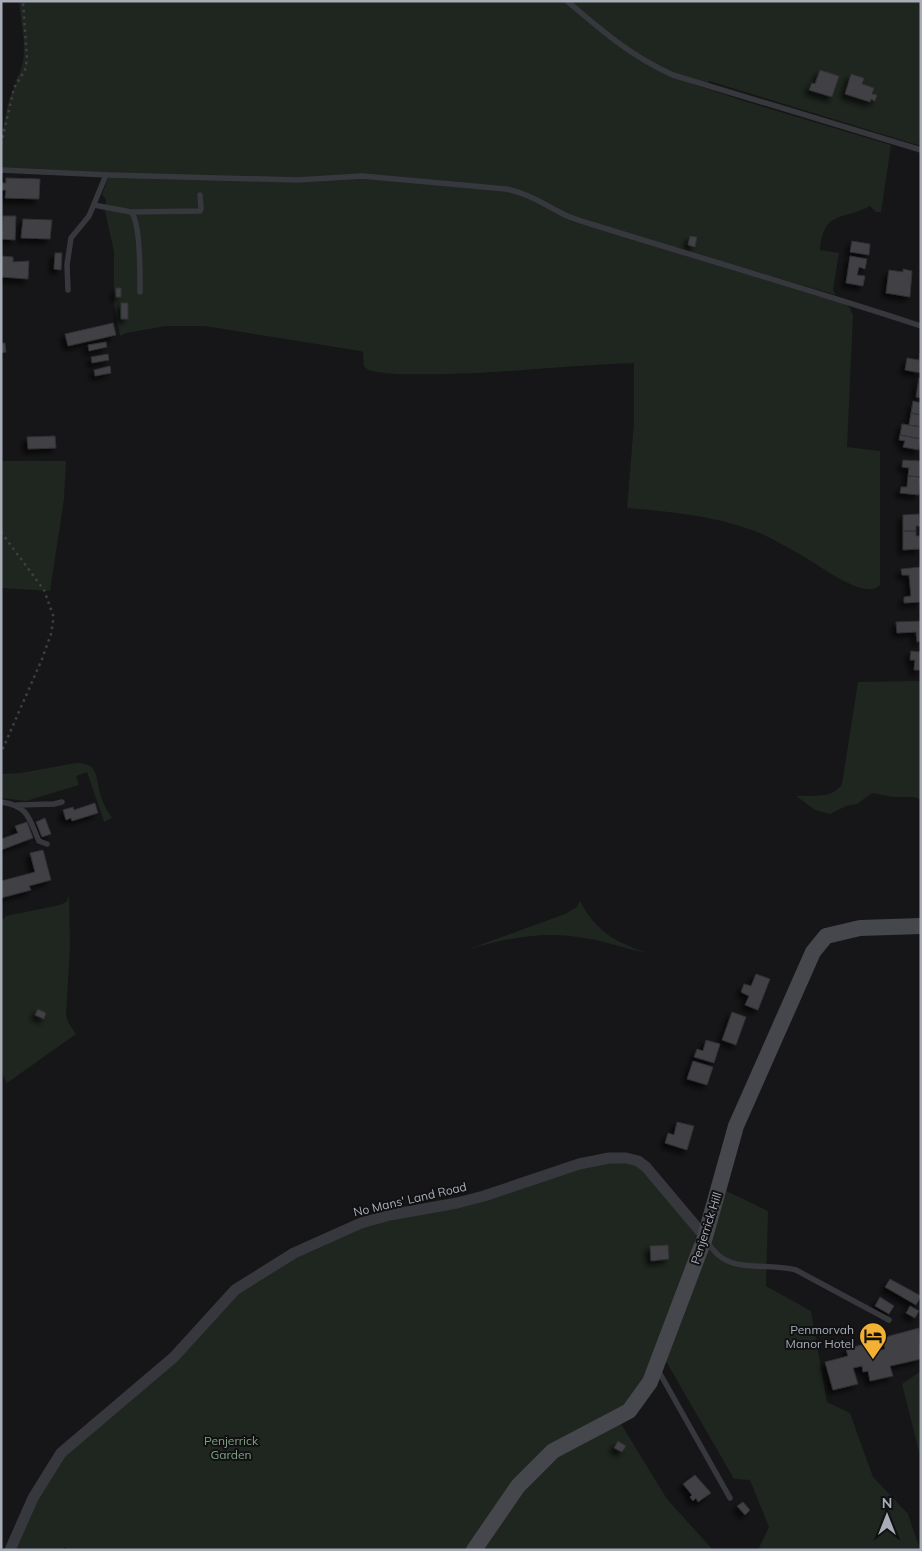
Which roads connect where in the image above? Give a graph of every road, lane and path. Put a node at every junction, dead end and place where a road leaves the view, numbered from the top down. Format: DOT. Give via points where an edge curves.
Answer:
graph roads {
  1 [pos="23,1"];
  2 [pos="567,1"];
  3 [pos="1,144"];
  4 [pos="921,150"];
  5 [pos="1,170"];
  6 [pos="106,175"];
  7 [pos="200,195"];
  8 [pos="94,205"];
  9 [pos="131,212"];
  10 [pos="68,290"];
  11 [pos="140,292"];
  12 [pos="921,326"];
  13 [pos="1,532"];
  14 [pos="1,753"];
  15 [pos="1,802"];
  16 [pos="62,802"];
  17 [pos="14,804"];
  18 [pos="47,844"];
  19 [pos="921,926"];
  20 [pos="705,1236"];
  21 [pos="889,1320"];
  22 [pos="656,1365"];
  23 [pos="730,1498"];
  24 [pos="10,1550"];
  25 [pos="474,1550"];
  1 -- 3 [label="path" via="27,59 25,70 14,88"];
  2 -- 4 [label="lane" via="614,41 673,75"];
  5 -- 6 [label="lane"];
  6 -- 8 [label="lane"];
  6 -- 12 [label="lane" via="297,180 362,176 506,189 524,193 593,225"];
  7 -- 9 [label="lane" via="200,211"];
  8 -- 9 [label="lane"];
  8 -- 10 [label="lane" via="70,242"];
  9 -- 11 [label="lane" via="138,235"];
  13 -- 14 [label="path" via="44,590 53,615 49,642"];
  15 -- 17 [label="lane"];
  16 -- 17 [label="lane"];
  17 -- 18 [label="lane" via="28,815 39,841"];
  19 -- 20 [label="street, Penjerrick Hill" via="860,928 826,936 813,952 736,1126"];
  20 -- 21 [label="lane" via="715,1252 728,1263 796,1270"];
  20 -- 22 [label="street, Penjerrick Hill"];
  20 -- 24 [label="street, No Mans' Land Road" via="646,1167 626,1158 579,1164 484,1196 350,1226 294,1253 235,1290 174,1357 61,1453 33,1498"];
  22 -- 23 [label="lane"];
  22 -- 25 [label="street, Penjerrick Hill" via="650,1382 629,1411 553,1450 518,1486"];
}
